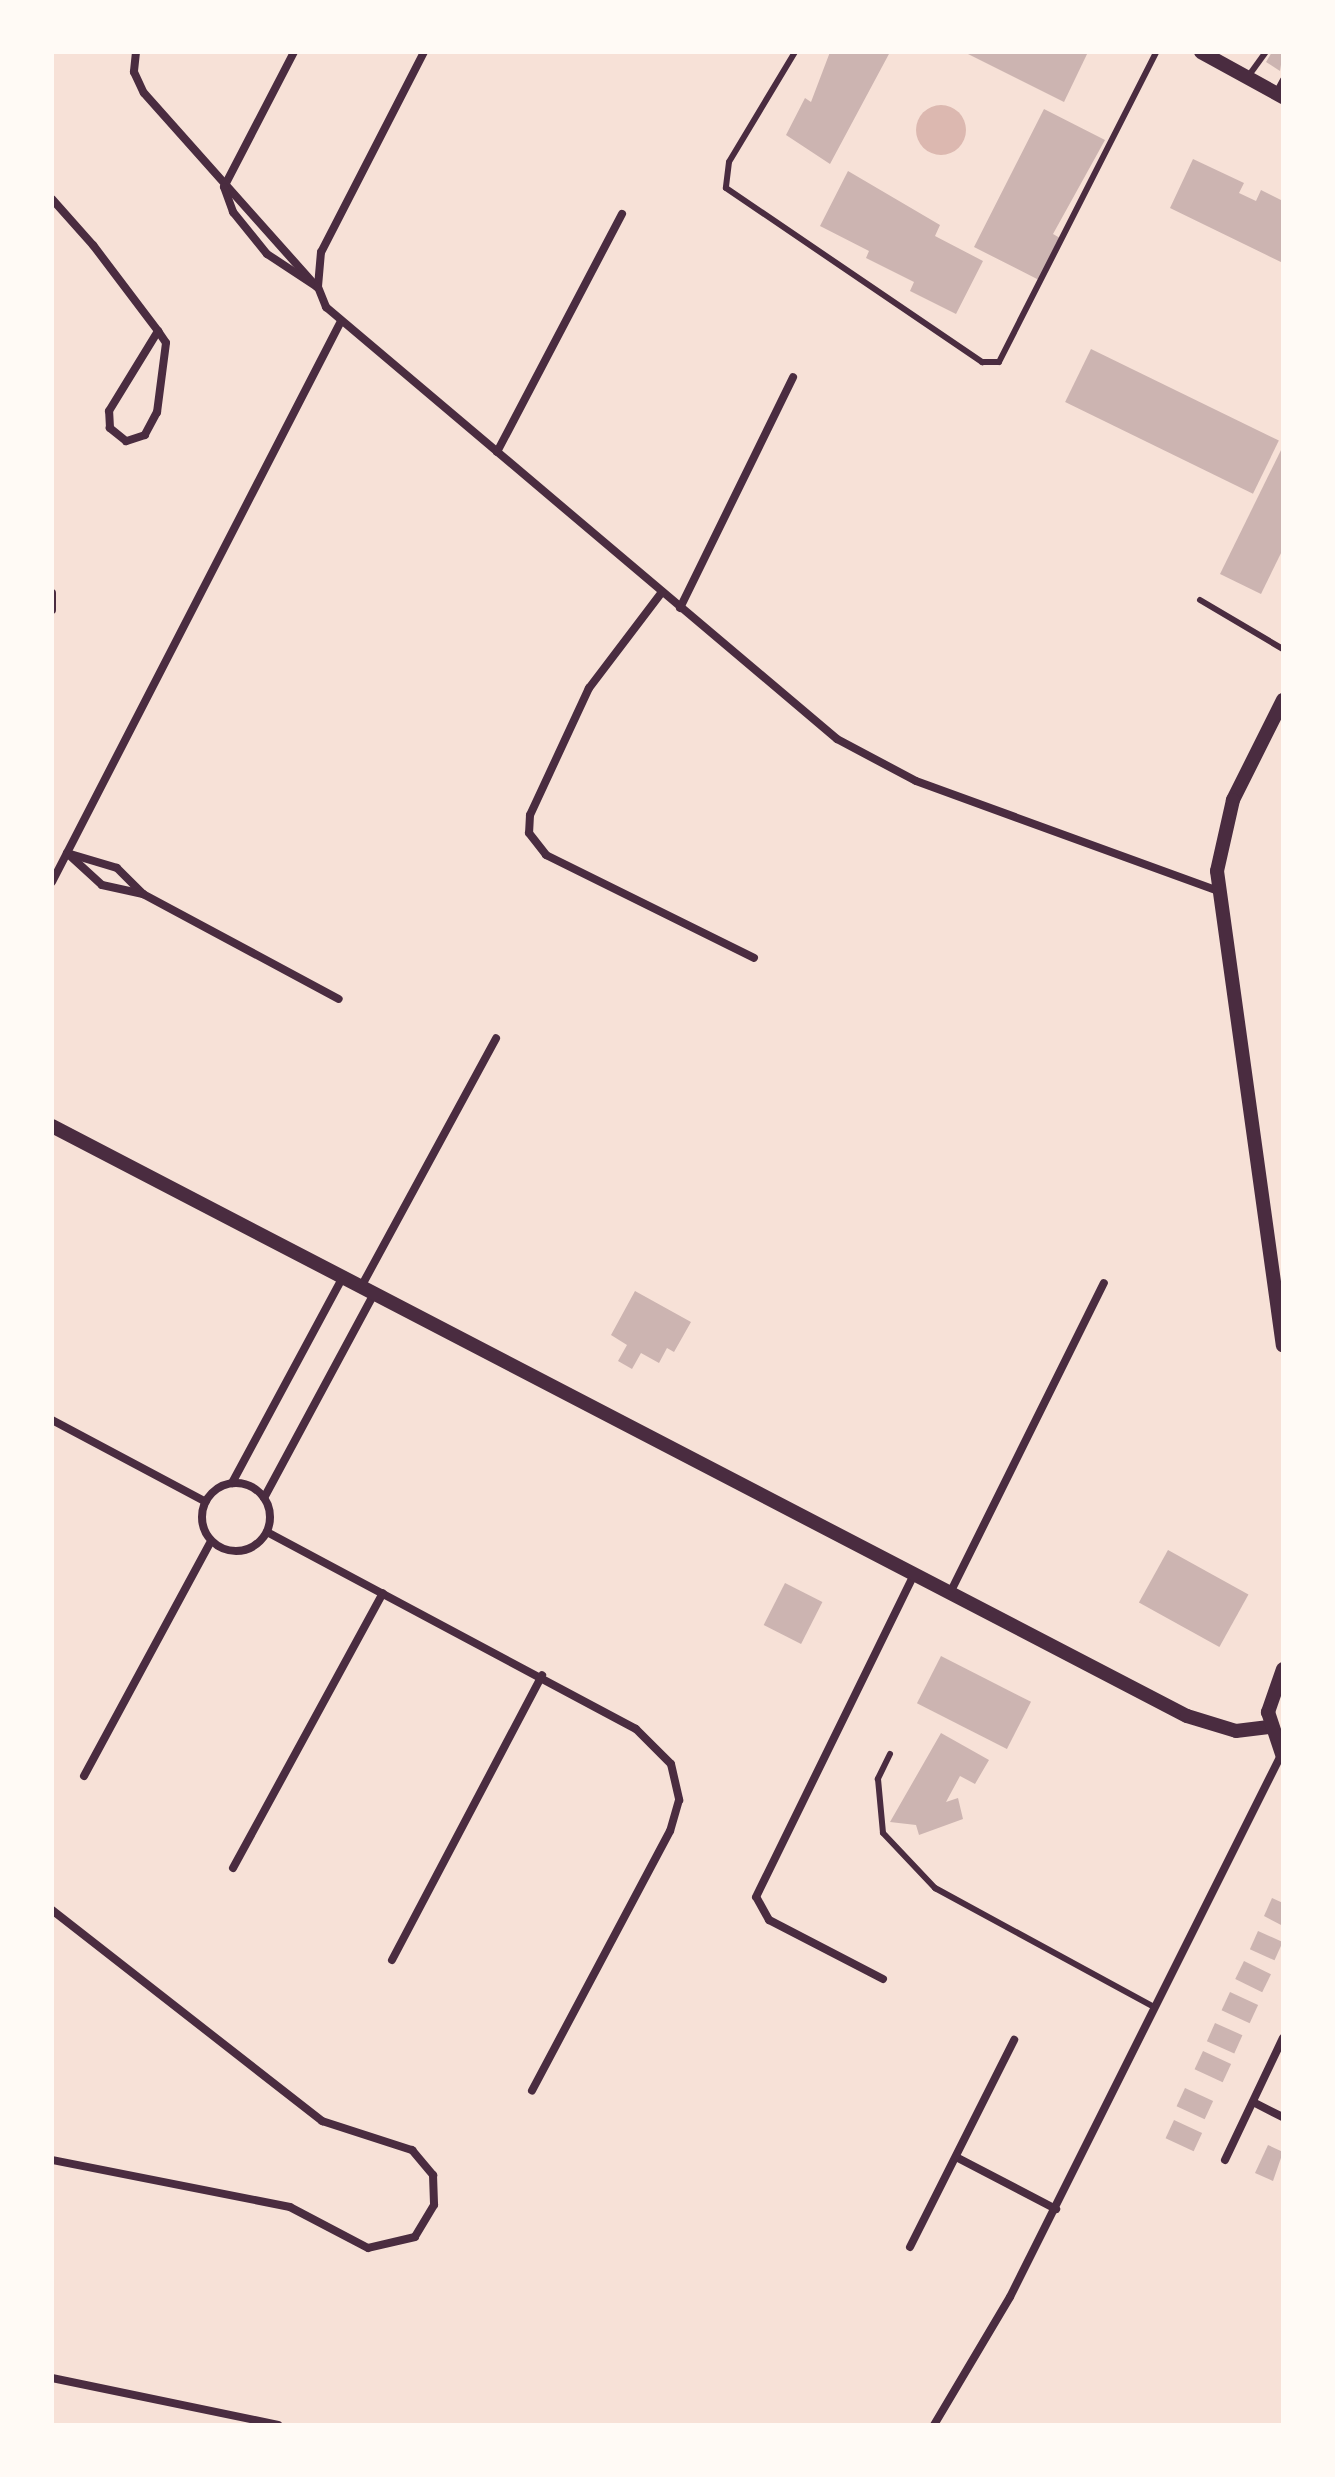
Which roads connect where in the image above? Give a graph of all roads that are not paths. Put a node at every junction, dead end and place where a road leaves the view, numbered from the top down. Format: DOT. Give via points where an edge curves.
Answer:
graph roads {
  1 [pos="136,52"];
  2 [pos="294,52"];
  3 [pos="424,52"];
  4 [pos="795,52"];
  5 [pos="1156,52"];
  6 [pos="1201,52"];
  7 [pos="1266,52"];
  8 [pos="1247,78"];
  9 [pos="1281,90"];
  10 [pos="224,187"];
  11 [pos="52,199"];
  12 [pos="622,214"];
  13 [pos="318,287"];
  14 [pos="341,321"];
  15 [pos="158,331"];
  16 [pos="793,377"];
  17 [pos="497,452"];
  18 [pos="662,592"];
  19 [pos="52,593"];
  20 [pos="1200,600"];
  21 [pos="680,608"];
  22 [pos="52,610"];
  23 [pos="1283,649"];
  24 [pos="1283,700"];
  25 [pos="67,853"];
  26 [pos="52,882"];
  27 [pos="1218,891"];
  28 [pos="143,894"];
  29 [pos="754,958"];
  30 [pos="339,999"];
  31 [pos="496,1038"];
  32 [pos="52,1126"];
  33 [pos="343,1277"];
  34 [pos="1104,1283"];
  35 [pos="368,1290"];
  36 [pos="1283,1345"];
  37 [pos="52,1421"];
  38 [pos="232,1483"];
  39 [pos="264,1498"];
  40 [pos="206,1502"];
  41 [pos="267,1532"];
  42 [pos="211,1541"];
  43 [pos="914,1574"];
  44 [pos="383,1593"];
  45 [pos="950,1593"];
  46 [pos="1283,1669"];
  47 [pos="542,1675"];
  48 [pos="1269,1727"];
  49 [pos="890,1754"];
  50 [pos="1282,1756"];
  51 [pos="84,1776"];
  52 [pos="233,1868"];
  53 [pos="52,1910"];
  54 [pos="392,1960"];
  55 [pos="883,1979"];
  56 [pos="1154,2007"];
  57 [pos="1283,2038"];
  58 [pos="1014,2040"];
  59 [pos="532,2091"];
  60 [pos="1253,2102"];
  61 [pos="1283,2117"];
  62 [pos="956,2157"];
  63 [pos="52,2160"];
  64 [pos="1225,2160"];
  65 [pos="1056,2209"];
  66 [pos="910,2247"];
  67 [pos="52,2378"];
  68 [pos="278,2425"];
  69 [pos="934,2425"];
  1 -- 10 [label="street" via="137,83"];
  2 -- 10 [label="street"];
  3 -- 13 [label="street" via="328,238"];
  4 -- 5 [label="lane" via="729,162 726,188 982,362 999,362"];
  6 -- 8 [label="street"];
  7 -- 8 [label="lane"];
  8 -- 9 [label="street"];
  10 -- 13 [label="street" via="248,204"];
  10 -- 13 [label="street" via="233,212 267,254"];
  11 -- 15 [label="street"];
  12 -- 17 [label="street"];
  13 -- 14 [label="street"];
  14 -- 17 [label="street"];
  14 -- 25 [label="street"];
  15 -- 15 [label="street" via="109,411 110,428 126,441 145,435 163,395 167,352"];
  16 -- 21 [label="street"];
  17 -- 18 [label="street"];
  18 -- 21 [label="street"];
  18 -- 29 [label="street" via="589,688 530,815 529,833 546,855"];
  19 -- 22 [label="street"];
  20 -- 23 [label="lane"];
  21 -- 27 [label="street" via="818,724 886,768"];
  24 -- 27 [label="street" via="1224,824"];
  25 -- 26 [label="street"];
  25 -- 28 [label="street" via="117,868"];
  25 -- 28 [label="street" via="102,885"];
  27 -- 36 [label="street"];
  28 -- 30 [label="street"];
  31 -- 35 [label="street"];
  32 -- 33 [label="street"];
  33 -- 35 [label="street"];
  33 -- 38 [label="street"];
  34 -- 45 [label="street"];
  35 -- 39 [label="street"];
  35 -- 43 [label="street"];
  37 -- 40 [label="street"];
  38 -- 39 [label="street"];
  38 -- 40 [label="street"];
  39 -- 41 [label="street"];
  40 -- 42 [label="street" via="202,1522"];
  41 -- 42 [label="street" via="246,1551"];
  41 -- 44 [label="street"];
  42 -- 51 [label="street"];
  43 -- 45 [label="street"];
  43 -- 55 [label="street" via="756,1897 769,1920"];
  44 -- 47 [label="street"];
  44 -- 52 [label="street"];
  45 -- 48 [label="street" via="1202,1724"];
  46 -- 48 [label="street" via="1270,1698"];
  47 -- 54 [label="street"];
  47 -- 59 [label="street" via="647,1737 676,1776 670,1831"];
  48 -- 50 [label="street"];
  49 -- 56 [label="lane" via="878,1779 883,1833 935,1888"];
  50 -- 56 [label="street"];
  53 -- 63 [label="street" via="322,2121 412,2150 433,2175 434,2205 415,2237 368,2248 290,2207"];
  56 -- 65 [label="street"];
  57 -- 60 [label="street"];
  58 -- 62 [label="street"];
  60 -- 61 [label="street"];
  60 -- 64 [label="street"];
  62 -- 65 [label="street"];
  62 -- 66 [label="street"];
  65 -- 69 [label="street"];
  67 -- 68 [label="street"];
}
